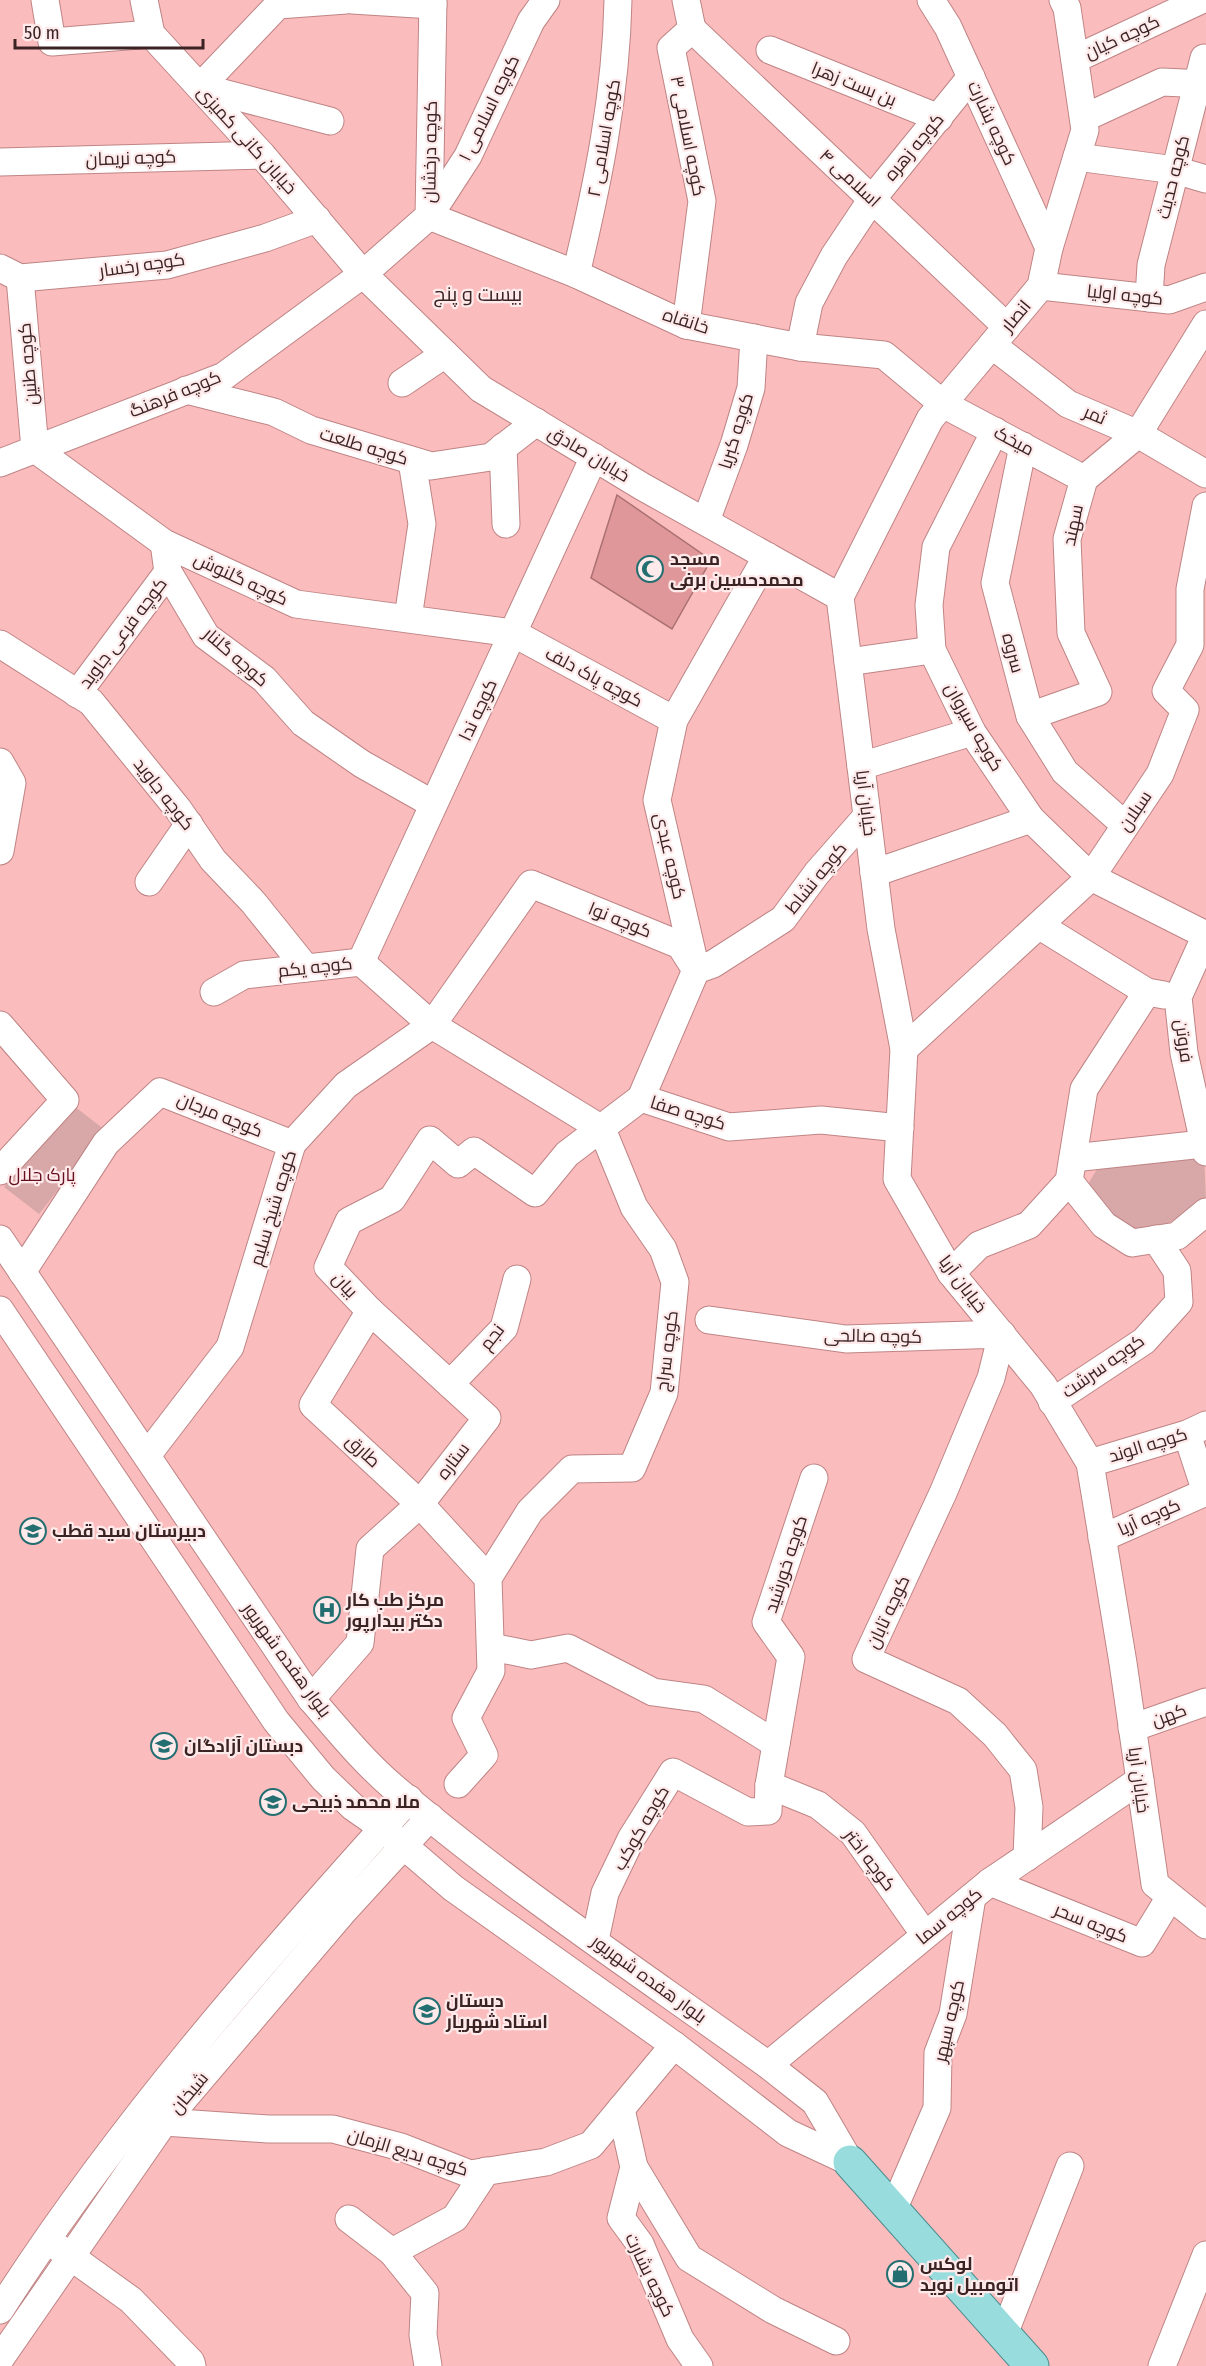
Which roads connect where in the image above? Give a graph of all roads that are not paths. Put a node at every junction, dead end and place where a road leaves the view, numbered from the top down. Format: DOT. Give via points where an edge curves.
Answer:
graph roads {
  1 [pos="45,0"];
  2 [pos="144,0"];
  3 [pos="346,0"];
  4 [pos="352,0"];
  5 [pos="618,0"];
  6 [pos="686,0"];
  7 [pos="931,0"];
  8 [pos="1063,0"];
  9 [pos="433,2"];
  10 [pos="1185,3"];
  11 [pos="532,7"];
  12 [pos="692,29"];
  13 [pos="151,34"];
  14 [pos="770,50"];
  15 [pos="1075,59"];
  16 [pos="1203,74"];
  17 [pos="971,76"];
  18 [pos="200,87"];
  19 [pos="939,118"];
  20 [pos="1084,118"];
  21 [pos="330,121"];
  22 [pos="262,155"];
  23 [pos="1077,157"];
  24 [pos="0,162"];
  25 [pos="1174,170"];
  26 [pos="1206,179"];
  27 [pos="872,199"];
  28 [pos="429,216"];
  29 [pos="317,219"];
  30 [pos="1049,248"];
  31 [pos="10,273"];
  32 [pos="363,274"];
  33 [pos="576,274"];
  34 [pos="1041,286"];
  35 [pos="1206,287"];
  36 [pos="1149,298"];
  37 [pos="1206,324"];
  38 [pos="686,325"];
  39 [pos="999,336"];
  40 [pos="754,338"];
  41 [pos="800,347"];
  42 [pos="446,354"];
  43 [pos="402,383"];
  44 [pos="186,390"];
  45 [pos="943,404"];
  46 [pos="536,422"];
  47 [pos="995,431"];
  48 [pos="1138,434"];
  49 [pos="1023,446"];
  50 [pos="503,447"];
  51 [pos="13,454"];
  52 [pos="594,457"];
  53 [pos="412,461"];
  54 [pos="1206,474"];
  55 [pos="1084,479"];
  56 [pos="1206,506"];
  57 [pos="706,521"];
  58 [pos="506,524"];
  59 [pos="164,543"];
  60 [pos="767,556"];
  61 [pos="168,572"];
  62 [pos="840,597"];
  63 [pos="408,618"];
  64 [pos="513,633"];
  65 [pos="0,644"];
  66 [pos="932,650"];
  67 [pos="848,662"];
  68 [pos="78,694"];
  69 [pos="1030,716"];
  70 [pos="674,720"];
  71 [pos="972,732"];
  72 [pos="0,762"];
  73 [pos="861,766"];
  74 [pos="433,804"];
  75 [pos="867,816"];
  76 [pos="1031,819"];
  77 [pos="189,824"];
  78 [pos="1125,825"];
  79 [pos="0,851"];
  80 [pos="874,873"];
  81 [pos="1091,877"];
  82 [pos="148,882"];
  83 [pos="531,884"];
  84 [pos="1040,926"];
  85 [pos="1206,935"];
  86 [pos="362,962"];
  87 [pos="306,968"];
  88 [pos="696,970"];
  89 [pos="214,992"];
  90 [pos="1147,992"];
  91 [pos="1178,997"];
  92 [pos="0,1025"];
  93 [pos="432,1025"];
  94 [pos="904,1049"];
  95 [pos="641,1098"];
  96 [pos="900,1128"];
  97 [pos="602,1129"];
  98 [pos="430,1140"];
  99 [pos="292,1144"];
  100 [pos="1205,1148"];
  101 [pos="1071,1169"];
  102 [pos="0,1171"];
  103 [pos="1206,1212"];
  104 [pos="0,1239"];
  105 [pos="1156,1239"];
  106 [pos="22,1272"];
  107 [pos="951,1273"];
  108 [pos="517,1279"];
  109 [pos="0,1310"];
  110 [pos="370,1311"];
  111 [pos="709,1320"];
  112 [pos="1002,1334"];
  113 [pos="450,1384"];
  114 [pos="1052,1401"];
  115 [pos="487,1418"];
  116 [pos="1196,1430"];
  117 [pos="148,1454"];
  118 [pos="1090,1462"];
  119 [pos="814,1478"];
  120 [pos="420,1504"];
  121 [pos="1102,1538"];
  122 [pos="488,1578"];
  123 [pos="492,1647"];
  124 [pos="311,1700"];
  125 [pos="1206,1702"];
  126 [pos="1132,1728"];
  127 [pos="776,1744"];
  128 [pos="1140,1780"];
  129 [pos="458,1784"];
  130 [pos="769,1785"];
  131 [pos="409,1799"];
  132 [pos="430,1817"];
  133 [pos="382,1828"];
  134 [pos="402,1846"];
  135 [pos="1027,1857"];
  136 [pos="981,1890"];
  137 [pos="1192,1906"];
  138 [pos="925,1935"];
  139 [pos="596,1940"];
  140 [pos="674,2045"];
  141 [pos="768,2065"];
  142 [pos="621,2109"];
  143 [pos="164,2122"];
  144 [pos="850,2162"];
  145 [pos="1070,2166"];
  146 [pos="634,2167"];
  147 [pos="486,2171"];
  148 [pos="893,2210"];
  149 [pos="349,2219"];
  150 [pos="59,2248"];
  151 [pos="392,2252"];
  152 [pos="1206,2255"];
  153 [pos="1198,2298"];
  154 [pos="0,2310"];
  155 [pos="1004,2334"];
  156 [pos="836,2341"];
  157 [pos="0,2359"];
  158 [pos="1026,2363"];
  159 [pos="192,2366"];
  160 [pos="428,2366"];
  161 [pos="699,2366"];
  162 [pos="1162,2366"];
  1 -- 13 [label="street" via="52,42"];
  2 -- 13 [label="street"];
  3 -- 18 [label="street" via="278,5"];
  4 -- 9 [label="street"];
  5 -- 33 [label="street, کوچه اسلامی ۲" via="617,58 602,164"];
  6 -- 12 [label="street"];
  7 -- 17 [label="street, کوچه بشارت"];
  8 -- 15 [label="street, انصار"];
  9 -- 28 [label="street, کوچه درخشان"];
  10 -- 15 [label="street, کوچه کیان"];
  11 -- 28 [label="street, کوچه اسلامی ۱" via="468,156"];
  12 -- 27 [label="street, اسلامی ۴"];
  12 -- 38 [label="street, کوچه اسلامی ۳" via="671,48 702,201"];
  13 -- 18 [label="street, خیابان کانی کمیزی"];
  14 -- 19 [label="street, بن بست زهرا"];
  15 -- 20 [label="street, انصار"];
  16 -- 20 [label="street" via="1162,82"];
  16 -- 25 [label="street, کوچه حدیث"];
  17 -- 19 [label="street, کوچه زهره"];
  17 -- 30 [label="street, کوچه بشارت"];
  18 -- 21 [label="street"];
  18 -- 22 [label="street, خیابان کانی کمیزی"];
  19 -- 27 [label="street, کوچه زهره"];
  20 -- 23 [label="street, انصار" via="1085,130"];
  22 -- 24 [label="street, کوچه نریمان"];
  22 -- 29 [label="street, خیابان کانی کمیزی"];
  23 -- 25 [label="street"];
  23 -- 30 [label="street, انصار"];
  25 -- 26 [label="street"];
  25 -- 36 [label="street, کوچه حدیث" via="1151,265"];
  27 -- 39 [label="street, اسلامی ۴"];
  27 -- 41 [label="street, کوچه زهره" via="809,303"];
  28 -- 32 [label="street, کوچه درخشان"];
  28 -- 33 [label="street, خانقاه"];
  29 -- 31 [label="street, کوچه رخسار" via="167,265"];
  29 -- 32 [label="street, خیابان کانی کمیزی"];
  30 -- 34 [label="street, انصار"];
  31 -- 51 [label="street, کوچه طنین"];
  32 -- 42 [label="street, خیابان صادق"];
  32 -- 44 [label="street, کوچه فرهنگ" via="224,376"];
  33 -- 38 [label="street, خانقاه"];
  34 -- 36 [label="street, کوچه اولیا"];
  34 -- 39 [label="street, انصار"];
  35 -- 36 [label="street, کوچه اولیا" via="1169,300"];
  37 -- 48 [label="street, سهند"];
  38 -- 40 [label="street, خانقاه"];
  39 -- 45 [label="street, انصار"];
  39 -- 48 [label="street, ثمر" via="1068,404"];
  40 -- 41 [label="street, خانقاه"];
  40 -- 57 [label="street, کوچه کبریا" via="750,388"];
  41 -- 45 [label="street, خانقاه" via="885,355"];
  42 -- 43 [label="street"];
  42 -- 46 [label="street, خیابان صادق" via="481,389"];
  44 -- 51 [label="street, کوچه فرهنگ"];
  44 -- 53 [label="street, کوچه طلعت" via="274,412 311,430"];
  45 -- 47 [label="street, میخک"];
  45 -- 62 [label="street, انصار" via="930,419"];
  46 -- 50 [label="street, کوچه طلعت"];
  46 -- 52 [label="street, خیابان صادق"];
  47 -- 49 [label="street, میخک"];
  47 -- 66 [label="street, کوچه سیروان" via="936,547 929,605"];
  48 -- 54 [label="street, ثمر"];
  48 -- 55 [label="street, سهند"];
  49 -- 55 [label="street, میخک"];
  49 -- 69 [label="street, سروه" via="995,583"];
  50 -- 53 [label="street, کوچه طلعت" via="491,457 431,466"];
  50 -- 58 [label="street"];
  51 -- 59 [label="street, کوچه گلنوش"];
  52 -- 57 [label="street, خیابان صادق"];
  52 -- 64 [label="street, کوچه ندا"];
  53 -- 63 [label="street" via="422,524"];
  55 -- 69 [label="street, سهند" via="1067,539 1071,633 1098,692"];
  56 -- 78 [label="street, سبلان" via="1190,589 1190,645 1166,691 1185,710 1160,774"];
  57 -- 60 [label="street, خیابان صادق"];
  59 -- 61 [label="street, کوچه گلنار"];
  59 -- 63 [label="street, کوچه گلنوش" via="296,604"];
  60 -- 62 [label="street, خیابان صادق"];
  60 -- 70 [label="street, کوچه عبدی"];
  61 -- 68 [label="street, کوچه فرعی جاوید"];
  61 -- 74 [label="street, کوچه گلنار" via="206,636 264,679 303,723 363,764"];
  62 -- 67 [label="street, خیابان آریا"];
  63 -- 64 [label="street, کوچه گلنوش"];
  64 -- 70 [label="street, کوچه پاک دلف"];
  64 -- 74 [label="street, کوچه ندا"];
  65 -- 68 [label="street, کوچه جاوید"];
  66 -- 67 [label="street"];
  66 -- 71 [label="street, کوچه سیروان"];
  67 -- 73 [label="street, خیابان آریا"];
  68 -- 77 [label="street, کوچه جاوید" via="91,702"];
  69 -- 78 [label="street, سروه" via="1065,772"];
  70 -- 88 [label="street, کوچه عبدی" via="657,800"];
  71 -- 73 [label="street"];
  71 -- 76 [label="street, کوچه سیروان"];
  72 -- 79 [label="street" via="12,783"];
  73 -- 75 [label="street, خیابان آریا"];
  74 -- 86 [label="street, کوچه ندا"];
  75 -- 80 [label="street, خیابان آریا"];
  75 -- 88 [label="street, کوچه نشاط" via="783,919 713,964"];
  76 -- 80 [label="street"];
  76 -- 81 [label="street, کوچه سیروان"];
  77 -- 82 [label="street"];
  77 -- 87 [label="street, کوچه جاوید" via="213,860"];
  78 -- 81 [label="street, سبلان"];
  80 -- 94 [label="street, خیابان آریا"];
  81 -- 84 [label="street, سبلان"];
  81 -- 85 [label="street, کوچه سیروان"];
  83 -- 88 [label="street, کوچه نوا" via="680,945"];
  83 -- 93 [label="street, کوچه شیخ سلیم"];
  84 -- 90 [label="street"];
  84 -- 94 [label="street, سبلان"];
  85 -- 91 [label="street, فروتن"];
  86 -- 87 [label="street, کوچه یکم"];
  86 -- 93 [label="street, کوچه یکم"];
  87 -- 89 [label="street, کوچه یکم" via="244,975"];
  88 -- 95 [label="street"];
  90 -- 91 [label="street"];
  90 -- 101 [label="street" via="1084,1089"];
  91 -- 100 [label="street, فروتن" via="1184,1053"];
  92 -- 102 [label="street" via="65,1100"];
  93 -- 97 [label="street"];
  93 -- 99 [label="street, کوچه شیخ سلیم" via="346,1085"];
  94 -- 96 [label="street, خیابان آریا"];
  95 -- 96 [label="street, کوچه صفا" via="729,1127 821,1120"];
  95 -- 97 [label="street, کوچه صفا"];
  96 -- 107 [label="street, خیابان آریا" via="897,1179"];
  97 -- 98 [label="street, کوچه صفا" via="567,1154 535,1193 474,1151 458,1164"];
  97 -- 122 [label="street, کوچه سراج" via="634,1207 663,1249 675,1282 664,1393 632,1468 572,1469 530,1512"];
  98 -- 110 [label="street, بیان" via="392,1199 349,1221 328,1267"];
  99 -- 106 [label="street, کوچه مرجان" via="160,1092 106,1143"];
  99 -- 117 [label="street, کوچه شیخ سلیم" via="230,1347"];
  100 -- 101 [label="street"];
  101 -- 105 [label="street" via="1104,1225 1132,1243"];
  101 -- 107 [label="street" via="1029,1225 979,1245"];
  103 -- 105 [label="street" via="1177,1236"];
  104 -- 106 [label="street, بلوار هفده شهریور"];
  105 -- 114 [label="street, کوچه سرشت" via="1177,1271 1179,1302 1144,1341"];
  106 -- 117 [label="street, بلوار هفده شهریور"];
  107 -- 112 [label="street, خیابان آریا"];
  108 -- 113 [label="street, نجم" via="504,1328"];
  109 -- 133 [label="street, بلوار هفده شهریور" via="276,1721 323,1778"];
  110 -- 113 [label="street, بیان"];
  110 -- 120 [label="street, طارق" via="313,1405"];
  111 -- 112 [label="street, کوچه صالحی" via="846,1339"];
  112 -- 114 [label="street, خیابان آریا"];
  112 -- 135 [label="street, کوچه تابان" via="991,1378 866,1659 958,1701 995,1735 1023,1770 1029,1807"];
  113 -- 115 [label="street, بیان"];
  114 -- 118 [label="street, خیابان آریا"];
  115 -- 120 [label="street, ستاره"];
  116 -- 118 [label="street, کوچه الوند"];
  116 -- 121 [label="street, کوچه آریا" via="1206,1492"];
  117 -- 124 [label="street, بلوار هفده شهریور"];
  118 -- 121 [label="street, خیابان آریا"];
  119 -- 127 [label="street, کوچه خورشید" via="766,1622 791,1657"];
  120 -- 122 [label="street, طارق"];
  120 -- 124 [label="street, ستاره" via="370,1549 360,1643"];
  121 -- 126 [label="street, خیابان آریا"];
  122 -- 123 [label="street"];
  123 -- 127 [label="street" via="531,1656 568,1648 652,1692 704,1699"];
  123 -- 129 [label="street" via="491,1671 466,1718 484,1755"];
  124 -- 131 [label="street, بلوار هفده شهریور" via="359,1753"];
  125 -- 126 [label="street, کهن"];
  126 -- 128 [label="street, خیابان آریا"];
  127 -- 130 [label="street, کوچه خورشید"];
  128 -- 135 [label="street, کوچه سما"];
  128 -- 137 [label="street, خیابان آریا" via="1155,1884"];
  130 -- 138 [label="street, کوچه اختر" via="818,1805 853,1833"];
  130 -- 139 [label="street, کوچه کوکب" via="768,1811 748,1812 673,1773 631,1839 605,1893"];
  131 -- 132 [label="street, بلوار هفده شهریور"];
  131 -- 133 [label="street, شیخان"];
  132 -- 134 [label="street, شیخان"];
  132 -- 139 [label="street, بلوار هفده شهریور"];
  133 -- 134 [label="street, بلوار هفده شهریور"];
  133 -- 150 [label="street, شیخان" via="140,2111"];
  134 -- 140 [label="street, بلوار هفده شهریور" via="453,1888"];
  134 -- 143 [label="street, شیخان"];
  135 -- 136 [label="street, کوچه سما"];
  136 -- 137 [label="street, کوچه سحر" via="1142,1943"];
  136 -- 138 [label="street, کوچه سما"];
  136 -- 148 [label="street, کوچه سپهر" via="953,2014 938,2053 936,2108"];
  138 -- 141 [label="street, کوچه سما"];
  139 -- 141 [label="street, بلوار هفده شهریور"];
  140 -- 142 [label="street, کوچه بدیع الزمان"];
  140 -- 144 [label="street, بلوار هفده شهریور" via="788,2133"];
  141 -- 144 [label="street, بلوار هفده شهریور" via="815,2102"];
  142 -- 146 [label="street, کوچه بشارت"];
  142 -- 147 [label="street, کوچه بدیع الزمان" via="591,2145 546,2162"];
  143 -- 147 [label="street, کوچه بدیع الزمان" via="333,2129 401,2147 470,2174"];
  143 -- 150 [label="street, شیخان"];
  144 -- 148 [label="main road, بلوار هفده شهریور"];
  145 -- 155 [label="street"];
  146 -- 156 [label="street" via="689,2258 773,2310"];
  146 -- 161 [label="street, کوچه بشارت" via="621,2218 640,2244 680,2339"];
  147 -- 151 [label="street" via="455,2218"];
  148 -- 155 [label="main road, بلوار هفده شهریور"];
  149 -- 151 [label="street"];
  150 -- 154 [label="street, شیخان"];
  150 -- 157 [label="street, شیخان"];
  150 -- 159 [label="street" via="131,2300"];
  151 -- 160 [label="street" via="425,2293 423,2335"];
  152 -- 153 [label="street"];
  153 -- 162 [label="street"];
  155 -- 158 [label="main road, بلوار هفده شهریور"];
}
